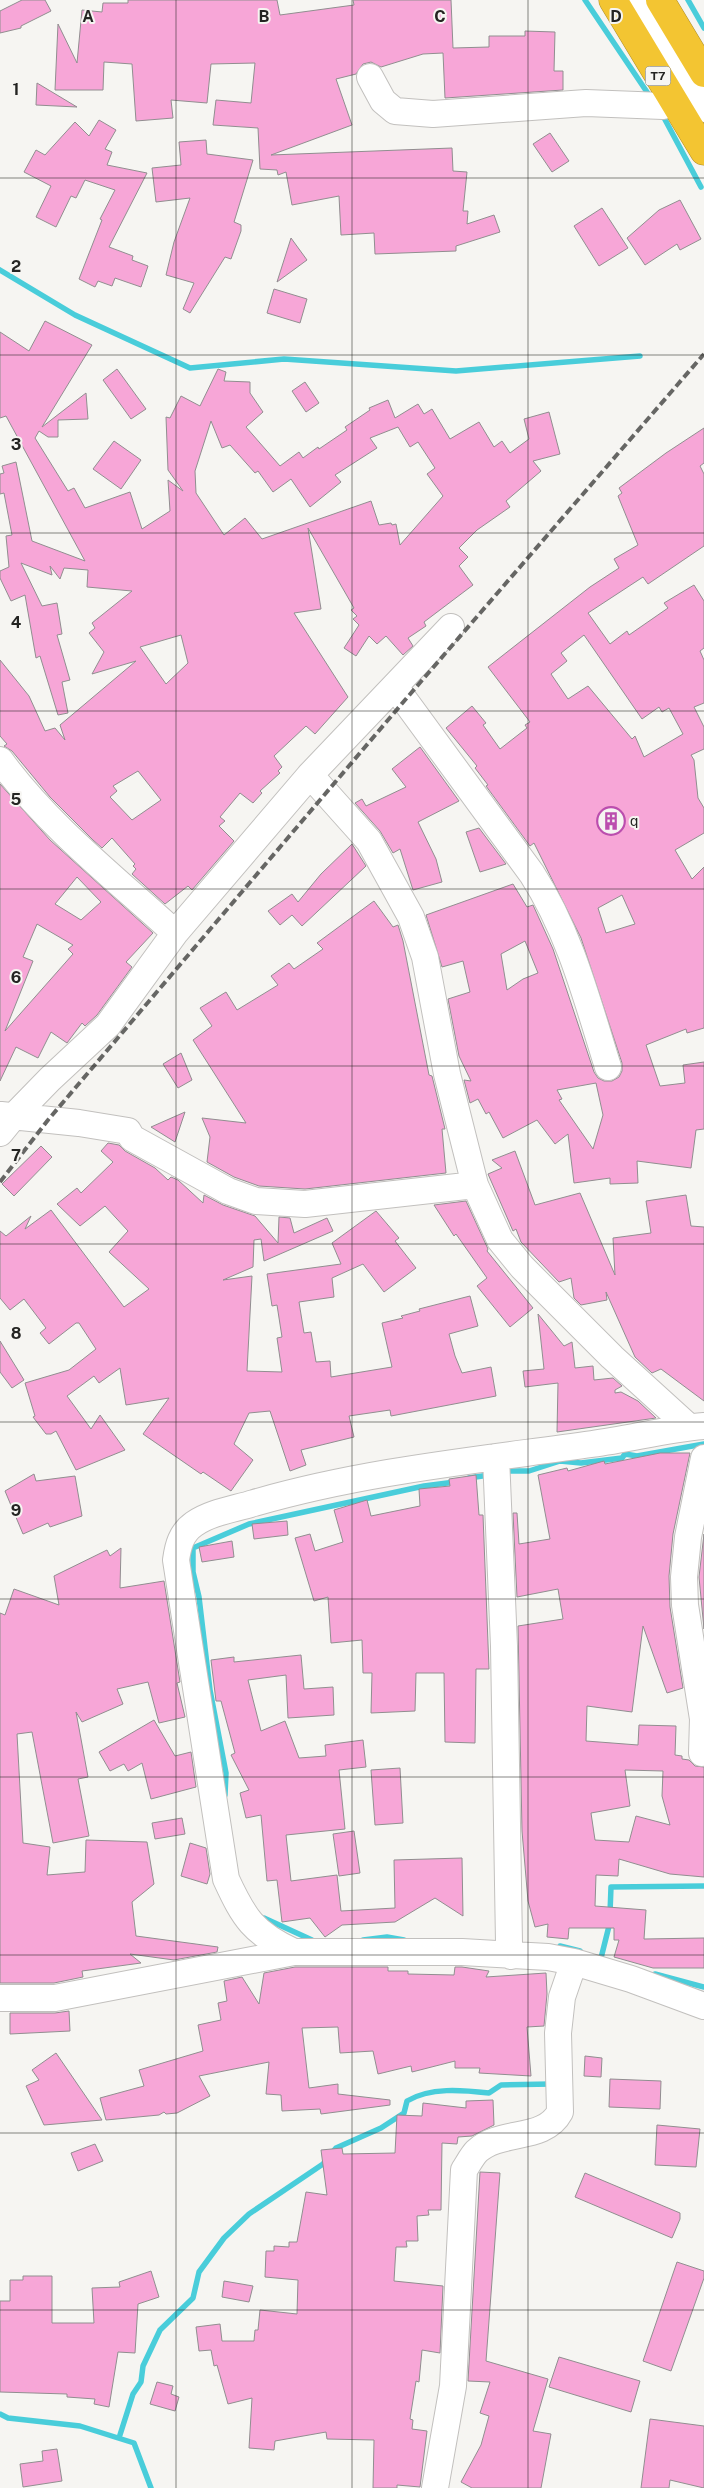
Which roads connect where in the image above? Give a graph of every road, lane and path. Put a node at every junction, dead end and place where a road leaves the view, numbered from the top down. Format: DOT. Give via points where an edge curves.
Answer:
graph roads {
  1 [pos="613,0"];
  2 [pos="638,0"];
  3 [pos="660,0"];
  4 [pos="704,73"];
  5 [pos="370,77"];
  6 [pos="675,104"];
  7 [pos="704,109"];
  8 [pos="704,151"];
  9 [pos="451,627"];
  10 [pos="395,687"];
  11 [pos="0,760"];
  12 [pos="310,775"];
  13 [pos="175,933"];
  14 [pos="608,1067"];
  15 [pos="4,1122"];
  16 [pos="475,1185"];
  17 [pos="696,1426"];
  18 [pos="496,1457"];
  19 [pos="704,1458"];
  20 [pos="702,1753"];
  21 [pos="294,1952"];
  22 [pos="511,1956"];
  23 [pos="574,1962"];
  24 [pos="0,1998"];
  25 [pos="704,2006"];
  26 [pos="435,2488"];
  1 -- 6 [label="highway, T7"];
  2 -- 7 [label="street"];
  3 -- 4 [label="highway"];
  5 -- 6 [label="street" via="383,101 395,111 433,114 586,103"];
  6 -- 8 [label="highway, T7"];
  9 -- 10 [label="street"];
  10 -- 12 [label="street"];
  10 -- 14 [label="street" via="551,904 573,955"];
  11 -- 13 [label="street" via="43,811"];
  12 -- 13 [label="street"];
  12 -- 16 [label="street" via="369,841 411,917 424,957 447,1074"];
  13 -- 15 [label="street" via="108,1025"];
  15 -- 16 [label="street" via="79,1123 128,1131 132,1138 228,1191 256,1201 305,1204"];
  16 -- 17 [label="street" via="500,1240 522,1267 612,1357"];
  17 -- 18 [label="street" via="636,1438"];
  18 -- 21 [label="street" via="290,1492 194,1524 178,1545 176,1560 226,1879 254,1928"];
  18 -- 22 [label="street"];
  19 -- 20 [label="street" via="688,1537 684,1578 685,1605 703,1719"];
  21 -- 22 [label="street" via="462,1952"];
  21 -- 24 [label="street" via="55,1998"];
  22 -- 23 [label="street" via="548,1957"];
  23 -- 25 [label="street"];
  23 -- 26 [label="street" via="562,1997 558,2033 560,2112 555,2122 490,2142 477,2151 464,2170 453,2386"];
}
